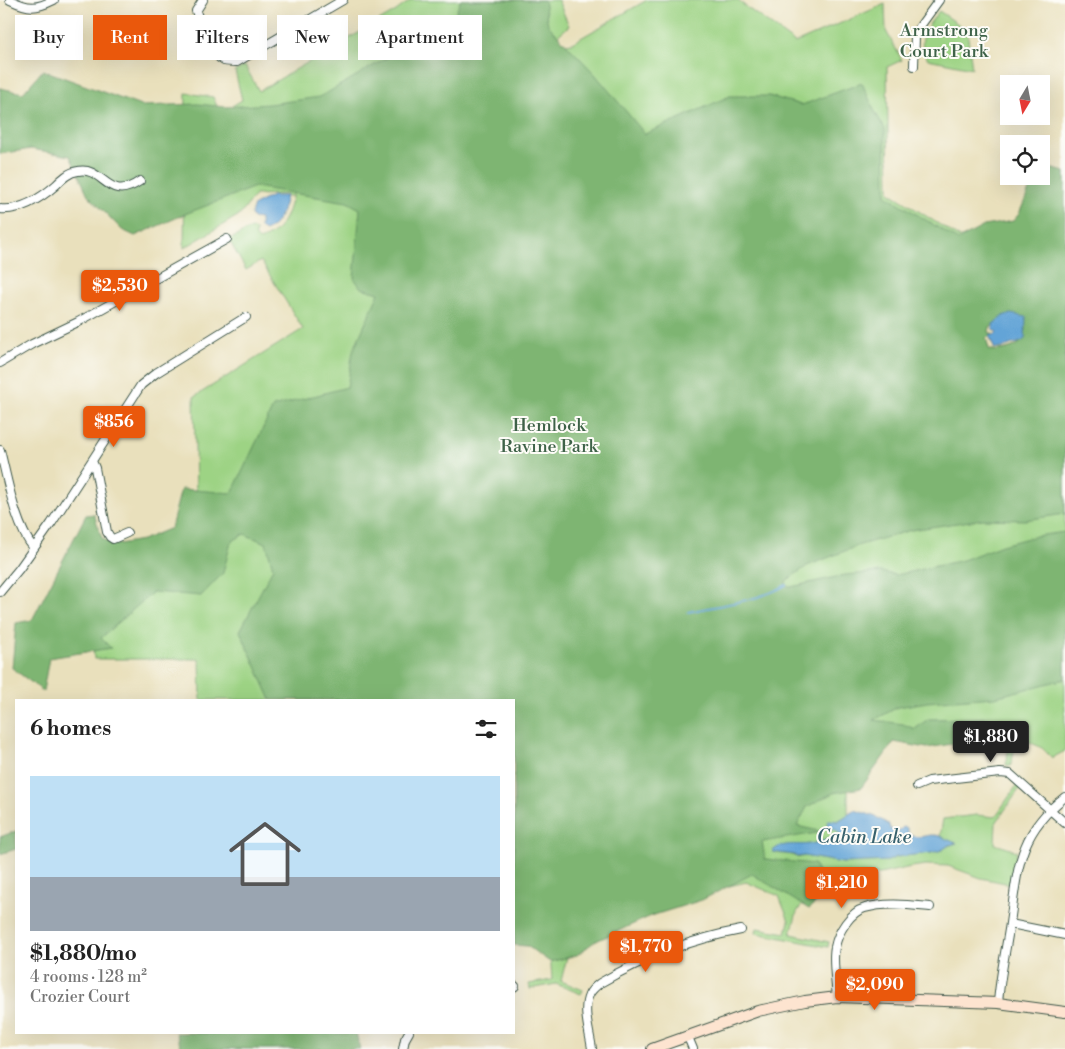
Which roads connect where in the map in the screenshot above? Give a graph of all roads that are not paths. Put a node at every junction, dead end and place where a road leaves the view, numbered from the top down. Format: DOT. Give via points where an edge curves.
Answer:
graph roads {
  1 [pos="10,0"];
  2 [pos="54,0"];
  3 [pos="203,0"];
  4 [pos="344,0"];
  5 [pos="939,0"];
  6 [pos="914,66"];
  7 [pos="140,182"];
  8 [pos="0,209"];
  9 [pos="227,239"];
  10 [pos="246,317"];
  11 [pos="0,363"];
  12 [pos="0,450"];
  13 [pos="92,461"];
  14 [pos="128,533"];
  15 [pos="34,548"];
  16 [pos="0,592"];
  17 [pos="917,786"];
  18 [pos="1065,797"];
  19 [pos="1049,809"];
  20 [pos="1065,823"];
  21 [pos="930,907"];
  22 [pos="1010,924"];
  23 [pos="741,930"];
  24 [pos="1065,935"];
  25 [pos="837,997"];
  26 [pos="998,1003"];
  27 [pos="1065,1012"];
  28 [pos="408,1034"];
  29 [pos="688,1037"];
  30 [pos="403,1049"];
  31 [pos="592,1049"];
  32 [pos="652,1049"];
  33 [pos="693,1049"];
  1 -- 2 [label="street" via="32,8"];
  3 -- 4 [label="street" via="196,11 200,26 218,57 226,62 237,62"];
  5 -- 6 [label="street" via="915,36"];
  7 -- 8 [label="street" via="129,188 112,187 97,175 80,170 67,175 33,202"];
  9 -- 11 [label="street"];
  10 -- 13 [label="street" via="142,385"];
  12 -- 15 [label="street" via="23,532"];
  13 -- 14 [label="street" via="107,532 113,539"];
  13 -- 15 [label="street"];
  15 -- 16 [label="street"];
  17 -- 19 [label="street" via="929,781 1010,774"];
  18 -- 19 [label="street"];
  19 -- 20 [label="street"];
  19 -- 22 [label="street" via="1034,828 1024,850"];
  21 -- 25 [label="street" via="876,906 862,908 852,915 835,946"];
  22 -- 24 [label="street"];
  22 -- 26 [label="street"];
  23 -- 31 [label="street" via="680,947 600,982 587,1002"];
  25 -- 26 [label="street"];
  25 -- 29 [label="street" via="758,1011"];
  26 -- 27 [label="street"];
  28 -- 30 [label="street"];
  29 -- 32 [label="street"];
  29 -- 33 [label="street"];
}
